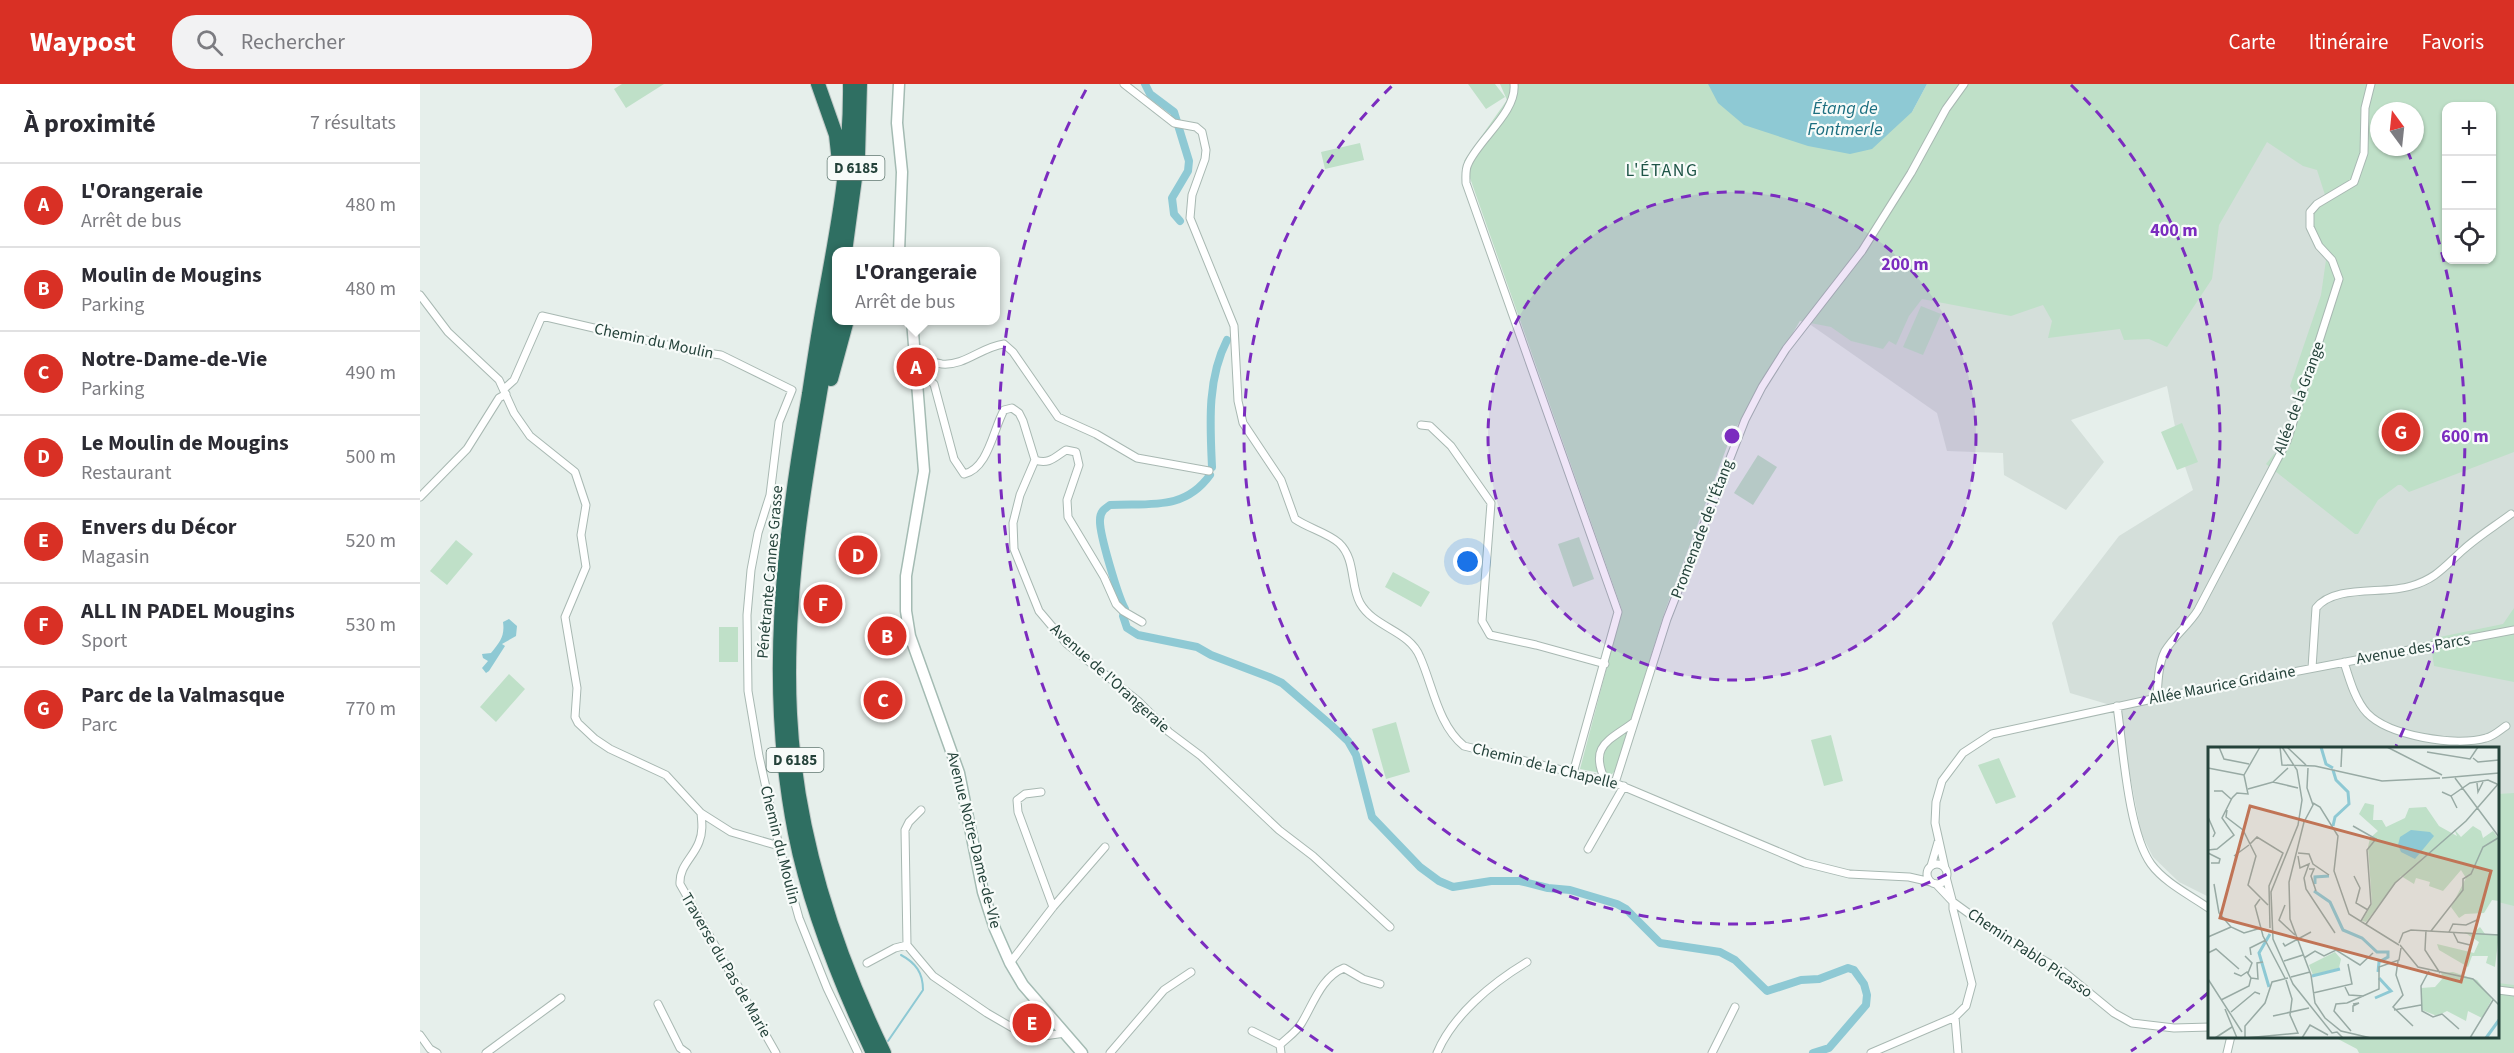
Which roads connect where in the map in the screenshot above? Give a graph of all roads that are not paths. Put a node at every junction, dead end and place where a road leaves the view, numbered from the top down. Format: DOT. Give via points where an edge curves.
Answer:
graph roads {
  1 [pos="818,84"];
  2 [pos="850,84"];
  3 [pos="860,84"];
  4 [pos="901,84"];
  5 [pos="1124,84"];
  6 [pos="1514,84"];
  7 [pos="1965,84"];
  8 [pos="2371,84"];
  9 [pos="834,247"];
  10 [pos="837,247"];
  11 [pos="846,247"];
  12 [pos="899,247"];
  13 [pos="832,280"];
  14 [pos="420,295"];
  15 [pos="831,299"];
  16 [pos="846,325"];
  17 [pos="912,325"];
  18 [pos="915,354"];
  19 [pos="917,379"];
  20 [pos="505,391"];
  21 [pos="1421,425"];
  22 [pos="811,454"];
  23 [pos="1035,460"];
  24 [pos="1209,471"];
  25 [pos="420,497"];
  26 [pos="2511,514"];
  27 [pos="1142,622"];
  28 [pos="2514,630"];
  29 [pos="2344,662"];
  30 [pos="1605,664"];
  31 [pos="2312,668"];
  32 [pos="2157,698"];
  33 [pos="2117,706"];
  34 [pos="1634,722"];
  35 [pos="2506,726"];
  36 [pos="1573,773"];
  37 [pos="1605,780"];
  38 [pos="1615,783"];
  39 [pos="1624,786"];
  40 [pos="1041,792"];
  41 [pos="921,810"];
  42 [pos="702,813"];
  43 [pos="1938,842"];
  44 [pos="779,846"];
  45 [pos="1105,847"];
  46 [pos="1588,849"];
  47 [pos="1929,868"];
  48 [pos="1945,868"];
  49 [pos="1909,877"];
  50 [pos="1946,877"];
  51 [pos="1933,883"];
  52 [pos="1953,904"];
  53 [pos="1053,907"];
  54 [pos="2208,908"];
  55 [pos="1390,927"];
  56 [pos="907,945"];
  57 [pos="1527,962"];
  58 [pos="867,963"];
  59 [pos="1010,963"];
  60 [pos="1191,972"];
  61 [pos="1380,984"];
  62 [pos="2499,990"];
  63 [pos="2514,992"];
  64 [pos="561,999"];
  65 [pos="658,1004"];
  66 [pos="1735,1007"];
  67 [pos="1955,1017"];
  68 [pos="2208,1027"];
  69 [pos="1252,1031"];
  70 [pos="1065,1033"];
  71 [pos="420,1035"];
  72 [pos="2231,1038"];
  73 [pos="1280,1045"];
  74 [pos="774,1052"];
  75 [pos="437,1053"];
  76 [pos="486,1053"];
  77 [pos="687,1053"];
  78 [pos="858,1053"];
  79 [pos="873,1053"];
  80 [pos="884,1053"];
  81 [pos="1082,1053"];
  82 [pos="1110,1053"];
  83 [pos="1281,1053"];
  84 [pos="1437,1053"];
  85 [pos="1712,1053"];
  86 [pos="1871,1053"];
  87 [pos="1958,1053"];
  88 [pos="2227,1053"];
  1 -- 9 [label="highway" via="839,147"];
  2 -- 10 [label="highway, Pénétrante Cannes Grasse / D 6185"];
  3 -- 11 [label="highway, D 6185" via="858,156"];
  4 -- 12 [label="main road" via="897,123 902,172"];
  5 -- 36 [label="street, Chemin de la Chapelle" via="1178,123 1202,132 1206,150 1192,195 1190,218 1234,326 1243,423 1281,480 1295,519 1339,543 1350,564 1360,604 1374,620 1408,640 1420,656 1428,683 1456,739 1464,746"];
  6 -- 30 [label="street" via="1515,94 1508,108 1466,166 1466,183 1617,607"];
  7 -- 34 [label="street, Promenade de l'Étang" via="1946,109 1862,251 1786,349 1762,387 1726,466 1667,619"];
  8 -- 32 [label="street, Allée de la Grange" via="2365,108 2364,153 2354,182 2310,212 2310,228 2332,260 2339,279 2287,441 2194,617 2166,651 2159,669"];
  13 -- 15 [label="highway"];
  14 -- 20 [label="street" via="448,332 499,380"];
  15 -- 22 [label="highway, Pénétrante Cannes Grasse / D 6185"];
  15 -- 79 [label="highway, Pénétrante Cannes Grasse / D 6185" via="789,522 781,604 781,732 795,833 812,896"];
  16 -- 22 [label="highway"];
  17 -- 18 [label="main road, Avenue Notre-Dame-de-Vie"];
  18 -- 19 [label="main road, Avenue Notre-Dame-de-Vie"];
  18 -- 24 [label="street" via="940,364 956,364 993,345 1004,344 1058,417 1137,458"];
  19 -- 23 [label="street" via="926,378 934,384 954,459 964,474 980,464 1000,416 1012,408 1023,421"];
  19 -- 59 [label="main road, Avenue Notre-Dame-de-Vie" via="924,471 906,576 906,611 916,656 959,773 988,909"];
  20 -- 25 [label="street" via="466,448"];
  20 -- 42 [label="street" via="530,436 575,472 586,505 581,535 586,567 565,617 577,688 575,717 603,744 666,775"];
  20 -- 44 [label="street, Chemin du Moulin" via="542,316 721,355 792,390 779,422 770,495 751,570 747,615 748,691"];
  21 -- 30 [label="street" via="1430,426 1451,446 1491,503 1482,621 1485,629 1490,635"];
  22 -- 80 [label="highway, Pénétrante Cannes Grasse / D 6185" via="792,605 789,670 793,746 806,828 822,894 844,960"];
  23 -- 27 [label="street" via="1052,461 1066,450 1072,450 1078,458 1067,500 1068,517 1116,604"];
  23 -- 55 [label="street, Avenue de l'Orangeraie" via="1013,522 1014,549 1040,611 1053,629"];
  26 -- 31 [label="street" via="2431,579 2389,591 2341,593 2322,600 2316,608"];
  28 -- 29 [label="street, Avenue des Parcs"];
  29 -- 31 [label="street, Avenue des Parcs"];
  29 -- 35 [label="street" via="2367,712 2402,732 2460,741 2489,737"];
  30 -- 36 [label="street"];
  31 -- 32 [label="street, Allée Maurice Gridaine"];
  32 -- 33 [label="street, Allée Maurice Gridaine"];
  33 -- 43 [label="street, Allée Maurice Gridaine" via="1992,734 1963,753 1942,780 1936,802"];
  33 -- 54 [label="street" via="2140,843 2151,864 2166,879"];
  34 -- 37 [label="street" via="1601,749 1598,760"];
  34 -- 38 [label="street, Promenade de l'Étang"];
  36 -- 37 [label="street, Chemin de la Chapelle"];
  37 -- 38 [label="street, Chemin de la Chapelle"];
  38 -- 39 [label="street, Chemin de la Chapelle"];
  39 -- 46 [label="street"];
  39 -- 49 [label="street, Chemin de la Chapelle" via="1805,863 1849,874"];
  40 -- 53 [label="street" via="1025,794 1017,800 1018,812"];
  41 -- 56 [label="street" via="905,830"];
  42 -- 44 [label="street" via="731,832"];
  42 -- 74 [label="street, Traverse du Pas de Marie" via="699,842 680,873 680,884"];
  43 -- 47 [label="street"];
  43 -- 48 [label="street"];
  44 -- 78 [label="street, Chemin du Moulin" via="799,918"];
  45 -- 53 [label="street"];
  47 -- 48 [label="street"];
  47 -- 49 [label="street, Chemin de la Chapelle"];
  47 -- 51 [label="street" via="1927,875"];
  48 -- 50 [label="street"];
  49 -- 51 [label="street, Chemin de la Chapelle"];
  50 -- 51 [label="street"];
  50 -- 52 [label="street, Chemin Pablo Picasso"];
  51 -- 52 [label="street, Chemin Pablo Picasso"];
  52 -- 67 [label="street" via="1972,984 1970,997"];
  52 -- 68 [label="street, Chemin Pablo Picasso" via="2064,972 2132,1023"];
  53 -- 59 [label="street"];
  56 -- 58 [label="street"];
  56 -- 70 [label="street" via="933,976 1018,1031 1044,1036"];
  57 -- 84 [label="street" via="1484,994 1458,1020"];
  59 -- 70 [label="main road, Avenue Notre-Dame-de-Vie" via="1023,985"];
  60 -- 82 [label="street" via="1164,990"];
  61 -- 73 [label="street" via="1344,968 1334,972 1300,1026"];
  62 -- 63 [label="street"];
  64 -- 76 [label="street"];
  65 -- 77 [label="street" via="680,1048"];
  66 -- 85 [label="street"];
  67 -- 86 [label="street"];
  67 -- 87 [label="street"];
  69 -- 73 [label="street"];
  70 -- 81 [label="main road, Avenue Notre-Dame-de-Vie"];
  71 -- 75 [label="street"];
  72 -- 88 [label="street"];
  73 -- 83 [label="street"];
}
